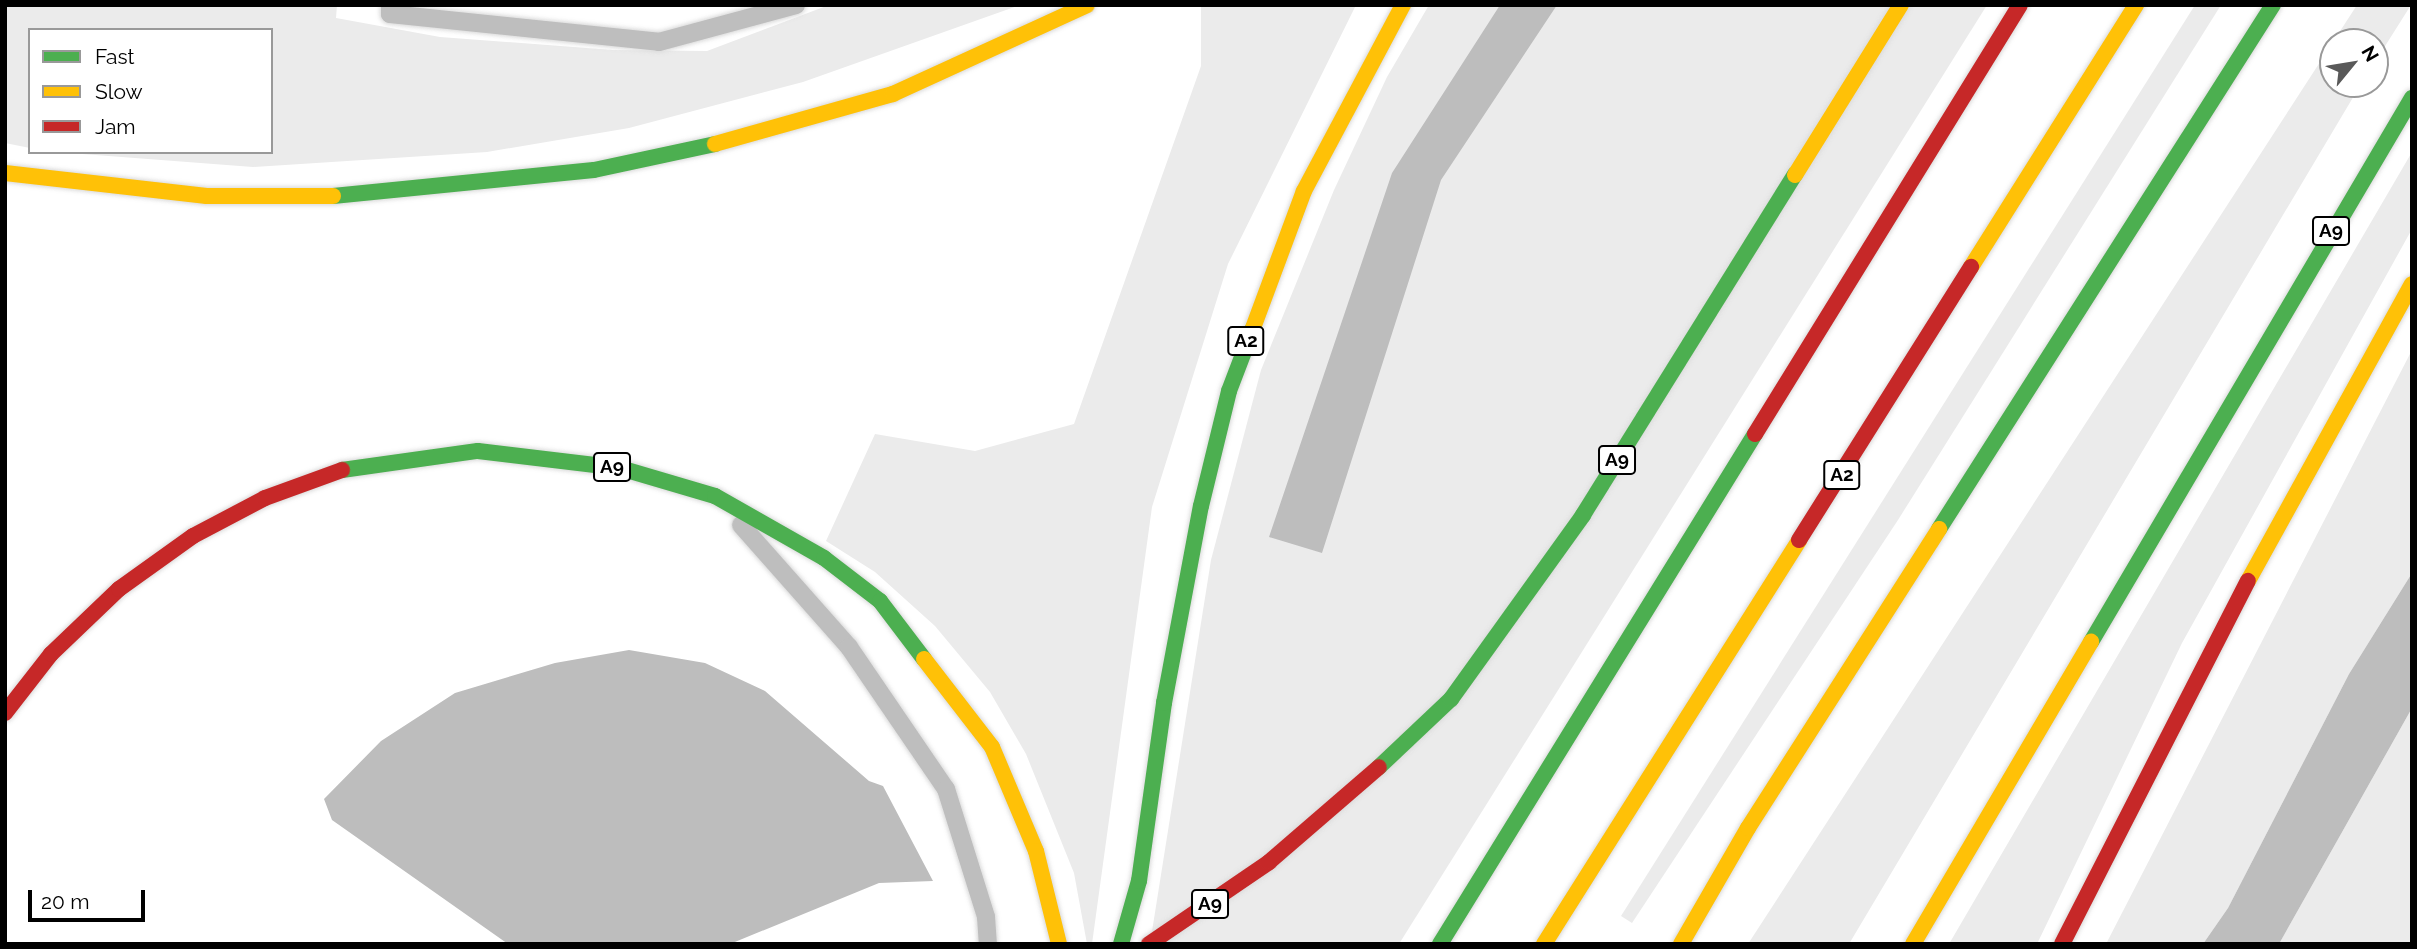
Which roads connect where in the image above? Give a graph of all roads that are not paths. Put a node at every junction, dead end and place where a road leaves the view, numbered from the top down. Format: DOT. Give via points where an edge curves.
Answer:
graph roads {
  1 [pos="390,5"];
  2 [pos="796,5"];
  3 [pos="1087,5"];
  4 [pos="1403,5"];
  5 [pos="1901,5"];
  6 [pos="2020,5"];
  7 [pos="2136,5"];
  8 [pos="2273,5"];
  9 [pos="2412,98"];
  10 [pos="5,173"];
  11 [pos="2412,284"];
  12 [pos="715,496"];
  13 [pos="5,713"];
  14 [pos="1748,828"];
  15 [pos="1671,923"];
  16 [pos="988,944"];
  17 [pos="1059,944"];
  18 [pos="1121,944"];
  19 [pos="1149,944"];
  20 [pos="1440,944"];
  21 [pos="1544,944"];
  22 [pos="1681,944"];
  23 [pos="1913,944"];
  24 [pos="2062,944"];
  1 -- 2 [label="lane" via="390,14 659,42"];
  3 -- 10 [label="highway" via="892,94 737,139 594,170 362,196 207,196 66,184"];
  4 -- 18 [label="highway, A2" via="1304,191 1229,391 1198,519 1139,881"];
  5 -- 19 [label="highway, A9" via="1514,617 1451,699 1348,797 1269,862"];
  6 -- 20 [label="highway"];
  7 -- 21 [label="highway, A2"];
  8 -- 14 [label="highway"];
  9 -- 23 [label="highway, A9"];
  11 -- 24 [label="highway" via="2270,538"];
  12 -- 13 [label="highway, A9" via="620,468 490,452 405,458 336,471 265,498 193,536 130,581 51,654"];
  12 -- 16 [label="lane" via="849,647 946,789 986,917"];
  12 -- 17 [label="highway, A9" via="824,558 880,601 920,647 967,709 1016,793"];
  14 -- 15 [label="highway"];
  14 -- 22 [label="highway"];
}
